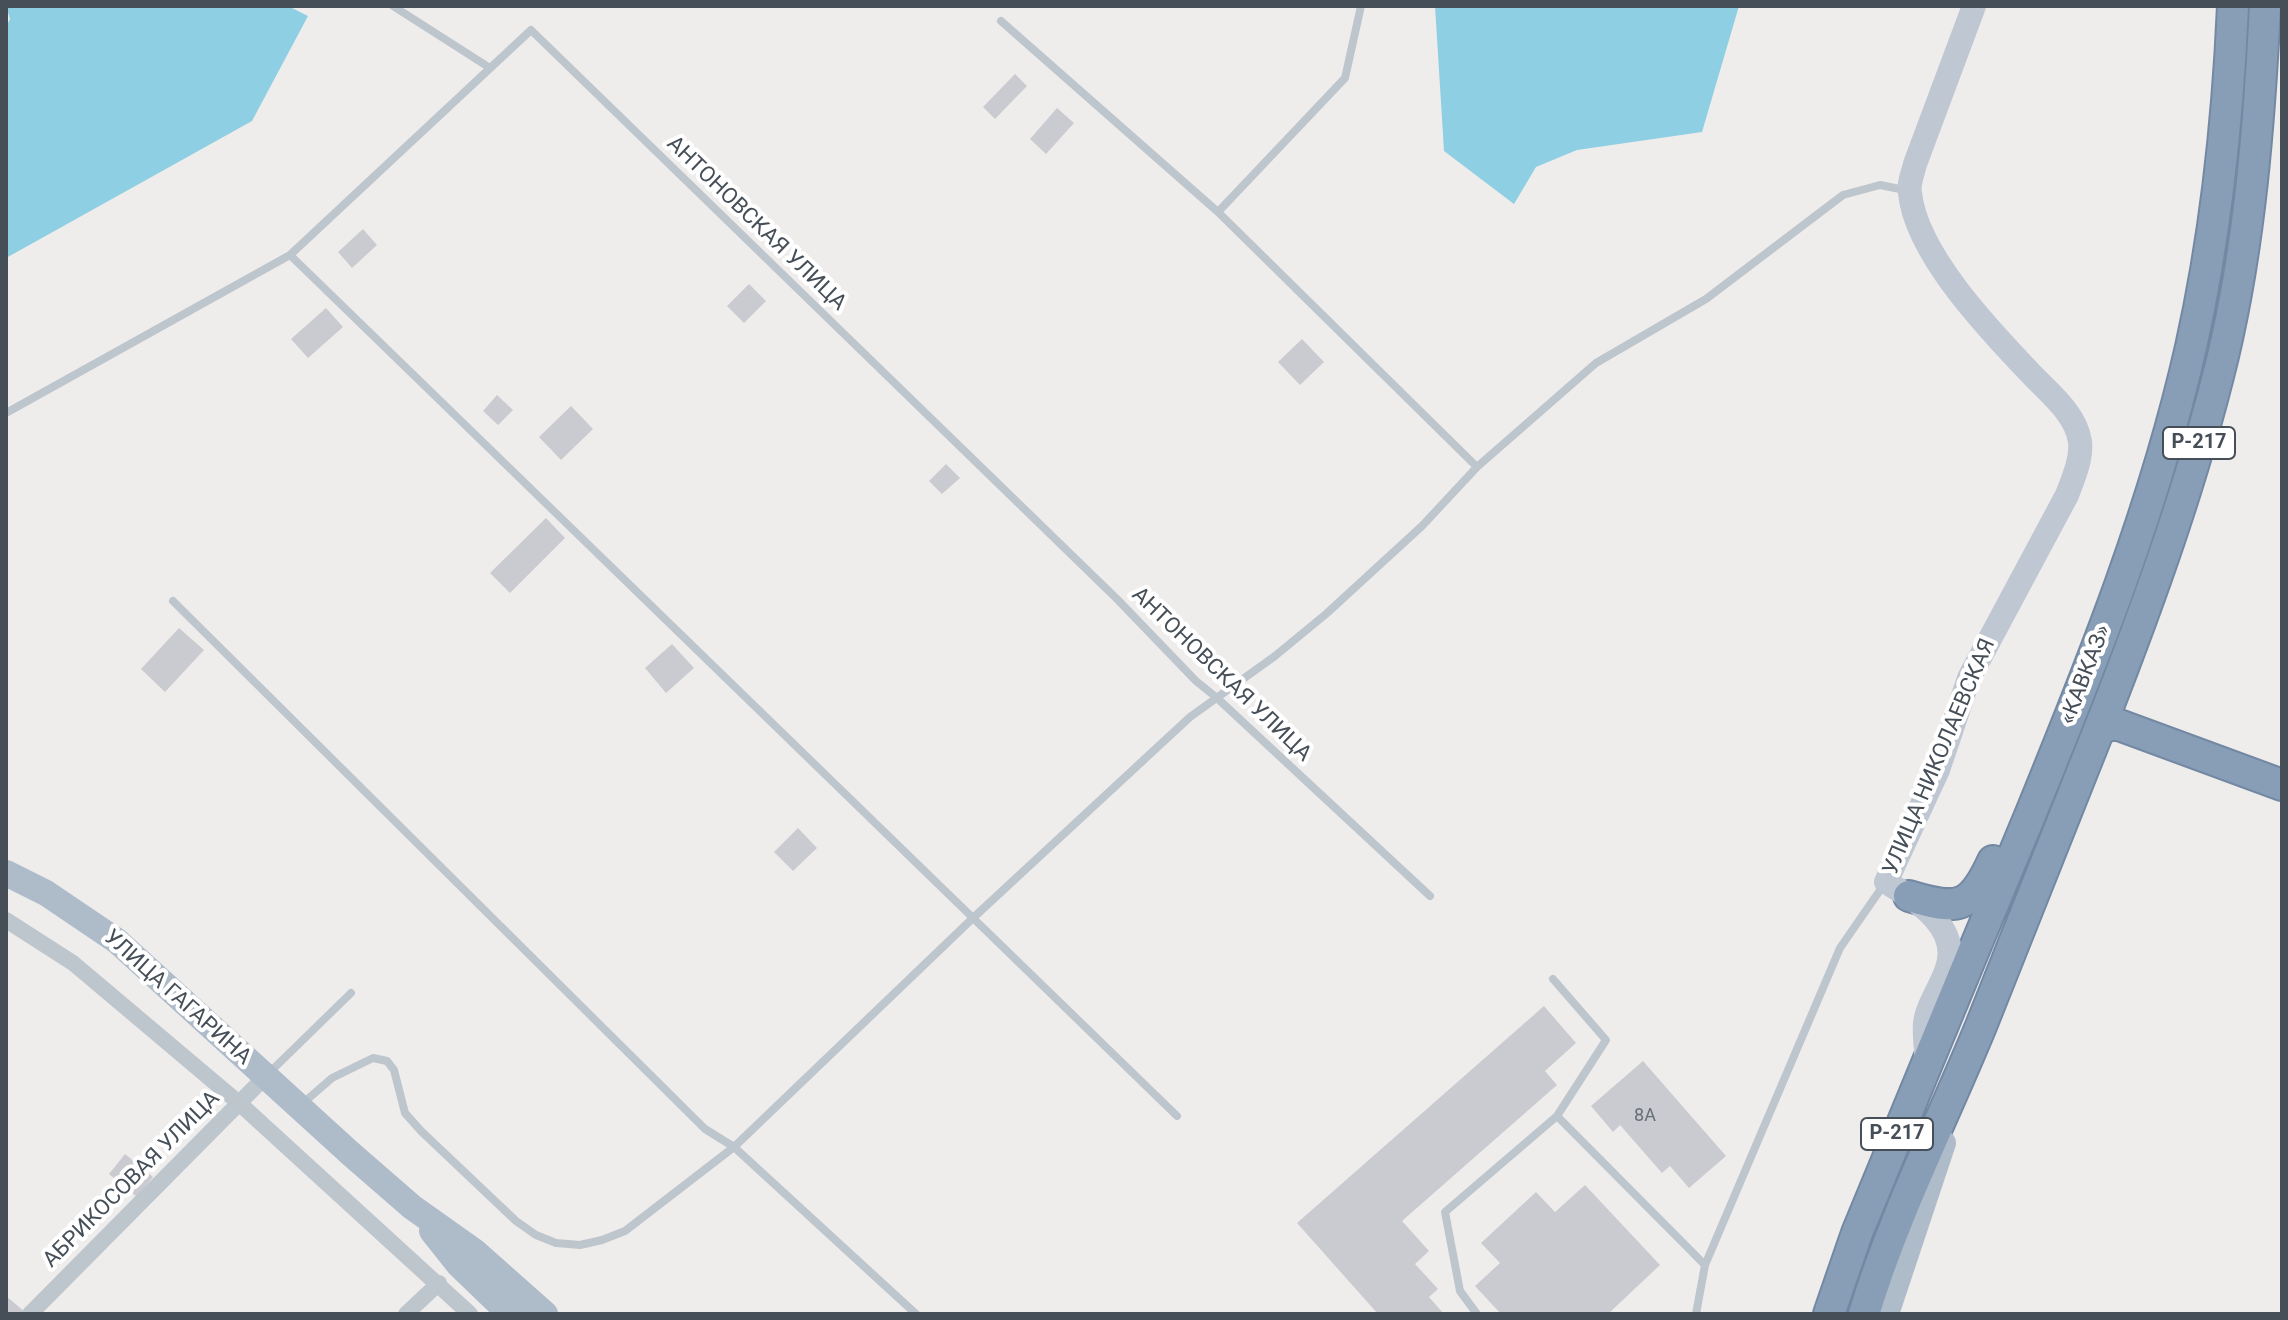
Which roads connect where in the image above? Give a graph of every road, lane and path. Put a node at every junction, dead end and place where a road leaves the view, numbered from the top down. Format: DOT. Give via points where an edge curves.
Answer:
graph roads {
  1 [pos="393,6"];
  2 [pos="1361,6"];
  3 [pos="1974,6"];
  4 [pos="2233,6"];
  5 [pos="2265,6"];
  6 [pos="1001,21"];
  7 [pos="490,68"];
  8 [pos="1909,190"];
  9 [pos="1218,212"];
  10 [pos="290,255"];
  11 [pos="6,413"];
  12 [pos="1477,467"];
  13 [pos="173,601"];
  14 [pos="1217,698"];
  15 [pos="2109,720"];
  16 [pos="2058,746"];
  17 [pos="2282,785"];
  18 [pos="6,873"];
  19 [pos="1897,889"];
  20 [pos="1430,896"];
  21 [pos="973,918"];
  22 [pos="6,920"];
  23 [pos="1553,979"];
  24 [pos="351,993"];
  25 [pos="1980,1028"];
  26 [pos="1927,1061"];
  27 [pos="265,1077"];
  28 [pos="239,1103"];
  29 [pos="298,1107"];
  30 [pos="1177,1116"];
  31 [pos="1557,1116"];
  32 [pos="734,1147"];
  33 [pos="412,1207"];
  34 [pos="1705,1265"];
  35 [pos="439,1283"];
  36 [pos="30,1314"];
  37 [pos="406,1314"];
  38 [pos="470,1314"];
  39 [pos="510,1314"];
  40 [pos="545,1314"];
  41 [pos="916,1314"];
  42 [pos="1477,1314"];
  43 [pos="1696,1314"];
  44 [pos="1829,1314"];
  45 [pos="1864,1314"];
  46 [pos="1886,1314"];
  1 -- 7 [label="lane"];
  2 -- 9 [label="lane" via="1345,78"];
  3 -- 8 [label="street"];
  4 -- 16 [label="highway, «КАВКАЗ» / Р-217" via="2219,181 2191,347 2148,500"];
  5 -- 15 [label="highway, «КАВКАЗ» / Р-217" via="2253,174 2223,354 2170,540"];
  6 -- 9 [label="lane"];
  7 -- 10 [label="lane, АНТОНОВСКАЯ УЛИЦА"];
  7 -- 14 [label="lane, АНТОНОВСКАЯ УЛИЦА" via="531,30"];
  8 -- 12 [label="lane" via="1880,185 1843,195 1706,299 1596,363"];
  8 -- 19 [label="street, УЛИЦА НИКОЛАЕВСКАЯ" via="1923,238 1943,270 2071,418 2080,442 2067,495 1969,678"];
  9 -- 12 [label="lane"];
  10 -- 11 [label="lane, АНТОНОВСКАЯ УЛИЦА"];
  10 -- 21 [label="lane"];
  12 -- 14 [label="lane" via="1326,614"];
  13 -- 32 [label="lane" via="664,1090 705,1129"];
  14 -- 20 [label="lane, АНТОНОВСКАЯ УЛИЦА"];
  14 -- 21 [label="lane"];
  15 -- 17 [label="highway"];
  15 -- 25 [label="highway, «КАВКАЗ» / Р-217"];
  16 -- 19 [label="highway" via="2039,762 1974,896 1938,905"];
  16 -- 26 [label="highway, «КАВКАЗ» / Р-217"];
  18 -- 27 [label="main road, УЛИЦА ГАГАРИНА" via="117,941"];
  19 -- 26 [label="street" via="1933,915 1950,950 1948,968 1925,1021"];
  19 -- 34 [label="lane, УЛИЦА НИКОЛАЕВСКАЯ" via="1840,948"];
  21 -- 30 [label="lane"];
  21 -- 32 [label="lane"];
  22 -- 28 [label="street" via="73,963"];
  23 -- 31 [label="lane" via="1606,1040"];
  24 -- 27 [label="lane"];
  25 -- 45 [label="highway, «КАВКАЗ» / Р-217"];
  25 -- 46 [label="main road"];
  26 -- 44 [label="highway, «КАВКАЗ» / Р-217"];
  27 -- 28 [label="street, АБРИКОСОВАЯ УЛИЦА"];
  27 -- 29 [label="main road, УЛИЦА ГАГАРИНА"];
  28 -- 35 [label="street"];
  28 -- 36 [label="street, АБРИКОСОВАЯ УЛИЦА"];
  29 -- 32 [label="lane" via="332,1078 373,1058 387,1061 405,1113 421,1131 516,1221 556,1243 580,1245 625,1231"];
  29 -- 33 [label="main road, УЛИЦА ГАГАРИНА"];
  31 -- 34 [label="lane"];
  31 -- 42 [label="lane" via="1445,1212 1460,1291"];
  32 -- 41 [label="lane"];
  33 -- 39 [label="main road" via="459,1265"];
  33 -- 40 [label="main road" via="474,1251"];
  34 -- 43 [label="lane, УЛИЦА НИКОЛАЕВСКАЯ"];
  35 -- 37 [label="street"];
  35 -- 38 [label="street"];
}
